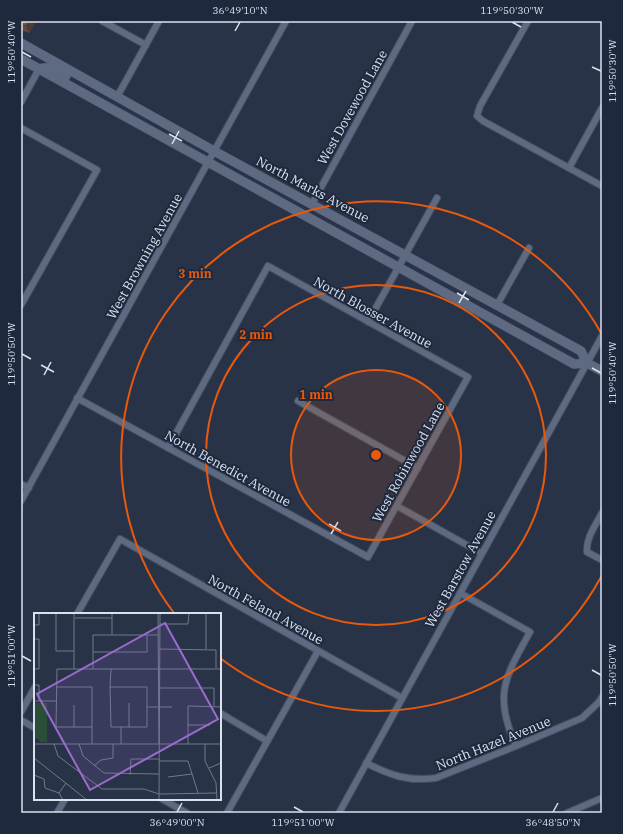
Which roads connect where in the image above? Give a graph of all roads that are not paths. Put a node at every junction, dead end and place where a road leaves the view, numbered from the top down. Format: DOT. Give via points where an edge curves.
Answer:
graph roads {
  1 [pos="102,21"];
  2 [pos="159,21"];
  3 [pos="286,21"];
  4 [pos="412,21"];
  5 [pos="528,21"];
  6 [pos="21,43"];
  7 [pos="146,45"];
  8 [pos="21,59"];
  9 [pos="39,69"];
  10 [pos="88,81"];
  11 [pos="117,97"];
  12 [pos="21,102"];
  13 [pos="602,108"];
  14 [pos="21,128"];
  15 [pos="214,151"];
  16 [pos="208,162"];
  17 [pos="569,168"];
  18 [pos="602,186"];
  19 [pos="437,198"];
  20 [pos="312,204"];
  21 [pos="529,248"];
  22 [pos="406,255"];
  23 [pos="398,268"];
  24 [pos="21,305"];
  25 [pos="497,305"];
  26 [pos="368,322"];
  27 [pos="602,336"];
  28 [pos="587,363"];
  29 [pos="602,371"];
  30 [pos="468,377"];
  31 [pos="77,398"];
  32 [pos="298,401"];
  33 [pos="168,448"];
  34 [pos="418,468"];
  35 [pos="21,484"];
  36 [pos="28,488"];
  37 [pos="21,501"];
  38 [pos="397,506"];
  39 [pos="602,513"];
  40 [pos="482,553"];
  41 [pos="368,557"];
  42 [pos="602,560"];
  43 [pos="460,593"];
  44 [pos="78,613"];
  45 [pos="318,651"];
  46 [pos="34,689"];
  47 [pos="402,698"];
  48 [pos="601,699"];
  49 [pos="21,712"];
  50 [pos="221,715"];
  51 [pos="21,720"];
  52 [pos="34,727"];
  53 [pos="267,741"];
  54 [pos="516,746"];
  55 [pos="366,763"];
  56 [pos="602,798"];
  57 [pos="64,800"];
  58 [pos="164,800"];
  59 [pos="57,813"];
  60 [pos="187,813"];
  61 [pos="227,813"];
  62 [pos="338,813"];
  63 [pos="567,813"];
  1 -- 7 [label="street"];
  2 -- 7 [label="street"];
  3 -- 15 [label="street, West Browning Avenue"];
  4 -- 20 [label="street, West Dovewood Lane"];
  5 -- 17 [label="street" via="480,106 477,116"];
  6 -- 10 [label="main road, North Marks Avenue"];
  7 -- 11 [label="street"];
  8 -- 9 [label="main road, North Marks Avenue"];
  9 -- 10 [label="main road" via="45,66 77,82"];
  9 -- 12 [label="street"];
  9 -- 16 [label="main road, North Marks Avenue"];
  10 -- 11 [label="main road, North Marks Avenue"];
  11 -- 15 [label="main road, North Marks Avenue"];
  13 -- 17 [label="street"];
  14 -- 24 [label="street" via="97,170"];
  15 -- 16 [label="street, West Browning Avenue"];
  15 -- 20 [label="main road, North Marks Avenue"];
  16 -- 23 [label="main road, North Marks Avenue"];
  16 -- 31 [label="street, West Browning Avenue"];
  17 -- 18 [label="street"];
  19 -- 22 [label="street"];
  20 -- 22 [label="main road, North Marks Avenue"];
  21 -- 25 [label="street"];
  22 -- 23 [label="street"];
  22 -- 25 [label="main road, North Marks Avenue"];
  23 -- 26 [label="street"];
  23 -- 28 [label="main road, North Marks Avenue" via="574,364"];
  25 -- 28 [label="main road, North Marks Avenue" via="581,351"];
  26 -- 30 [label="street, North Blosser Avenue"];
  26 -- 33 [label="street, North Blosser Avenue" via="268,266"];
  27 -- 28 [label="street, West Barstow Avenue"];
  28 -- 29 [label="main road, North Marks Avenue"];
  28 -- 40 [label="street, West Barstow Avenue"];
  30 -- 34 [label="street, West Robinwood Lane"];
  31 -- 33 [label="street, North Benedict Avenue"];
  31 -- 36 [label="street, West Browning Avenue"];
  32 -- 34 [label="street"];
  33 -- 41 [label="street, North Benedict Avenue"];
  34 -- 38 [label="street, West Robinwood Lane"];
  35 -- 36 [label="street"];
  36 -- 37 [label="street, West Browning Avenue"];
  38 -- 40 [label="street"];
  38 -- 41 [label="street, West Robinwood Lane"];
  39 -- 42 [label="street" via="588,539 587,552"];
  40 -- 43 [label="street, West Barstow Avenue"];
  43 -- 47 [label="street, West Barstow Avenue"];
  43 -- 54 [label="street" via="530,632 508,674 504,697 505,718"];
  44 -- 45 [label="street, North Feland Avenue" via="120,539"];
  45 -- 47 [label="street, North Feland Avenue"];
  45 -- 53 [label="street"];
  46 -- 49 [label="street"];
  47 -- 55 [label="street, West Barstow Avenue"];
  48 -- 54 [label="street, North Hazel Avenue" via="582,718"];
  50 -- 53 [label="street"];
  51 -- 52 [label="street"];
  53 -- 61 [label="street"];
  54 -- 55 [label="street, North Hazel Avenue" via="447,774 426,779 392,775"];
  55 -- 62 [label="street, West Barstow Avenue"];
  56 -- 63 [label="street"];
  57 -- 59 [label="street"];
  58 -- 60 [label="street"];
}
